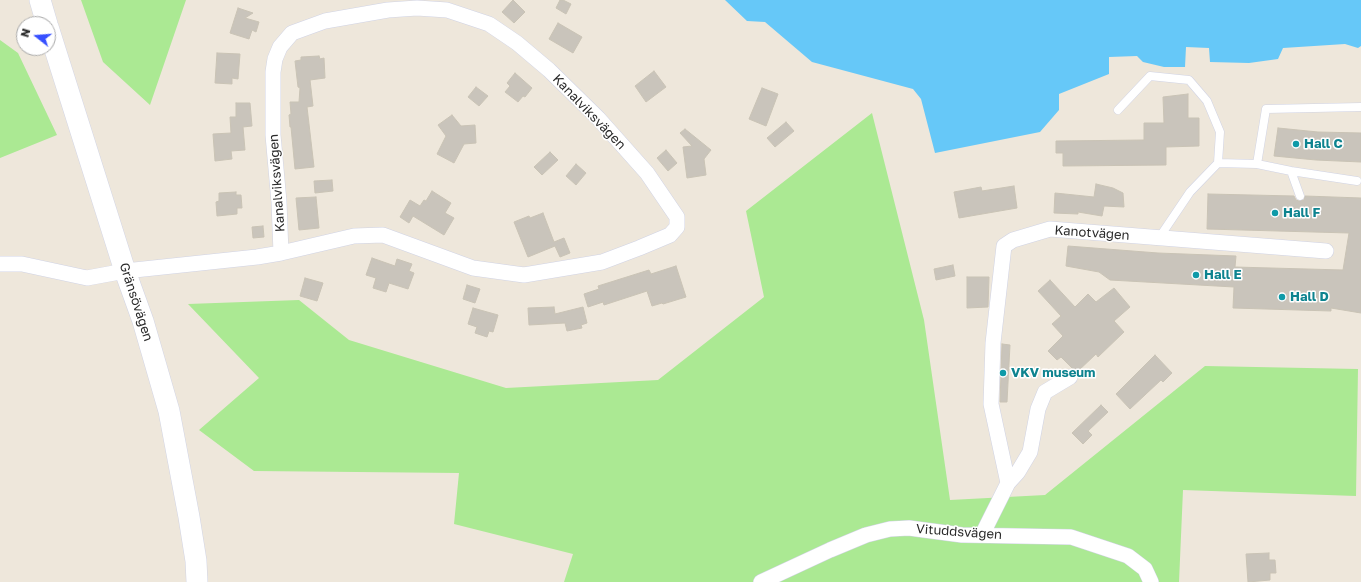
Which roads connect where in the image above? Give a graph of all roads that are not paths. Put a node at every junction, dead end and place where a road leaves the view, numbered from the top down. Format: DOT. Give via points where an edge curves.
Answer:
graph roads {
  1 [pos="40,0"];
  2 [pos="45,16"];
  3 [pos="56,52"];
  4 [pos="1361,108"];
  5 [pos="1118,110"];
  6 [pos="1218,164"];
  7 [pos="1257,164"];
  8 [pos="1291,171"];
  9 [pos="1357,181"];
  10 [pos="1300,196"];
  11 [pos="1159,238"];
  12 [pos="1326,251"];
  13 [pos="281,253"];
  14 [pos="0,264"];
  15 [pos="126,270"];
  16 [pos="1070,377"];
  17 [pos="1008,483"];
  18 [pos="982,535"];
  19 [pos="197,582"];
  20 [pos="761,582"];
  21 [pos="1152,582"];
  1 -- 2 [label="street"];
  3 -- 15 [label="street, Gränsövägen"];
  4 -- 7 [label="lane" via="1266,109"];
  5 -- 6 [label="lane" via="1150,76 1189,80 1207,101 1220,132"];
  6 -- 7 [label="lane"];
  6 -- 11 [label="lane" via="1190,192"];
  7 -- 8 [label="lane"];
  8 -- 9 [label="lane"];
  8 -- 10 [label="lane"];
  11 -- 12 [label="street, Kanotvägen"];
  11 -- 17 [label="street, Kanotvägen" via="1050,229 1013,240 1004,246 993,343 991,404"];
  13 -- 13 [label="street, Kanalviksvägen" via="354,236 383,235 473,268 524,275 602,262 639,248 670,235 677,227 677,216 647,173 598,118 517,43 489,24 447,10 388,10 325,21 292,33 280,47 273,72"];
  13 -- 15 [label="street, Kanalviksvägen"];
  14 -- 15 [label="street, Kanalviksvägen" via="22,264 87,278"];
  15 -- 19 [label="street, Gränsövägen" via="169,411 196,561"];
  16 -- 17 [label="street" via="1046,392 1038,409 1030,452"];
  17 -- 18 [label="street"];
  18 -- 20 [label="street, Vituddsvägen" via="909,528 890,529 866,535"];
  18 -- 21 [label="street, Vituddsvägen" via="1071,537 1128,556 1145,569"];
}
